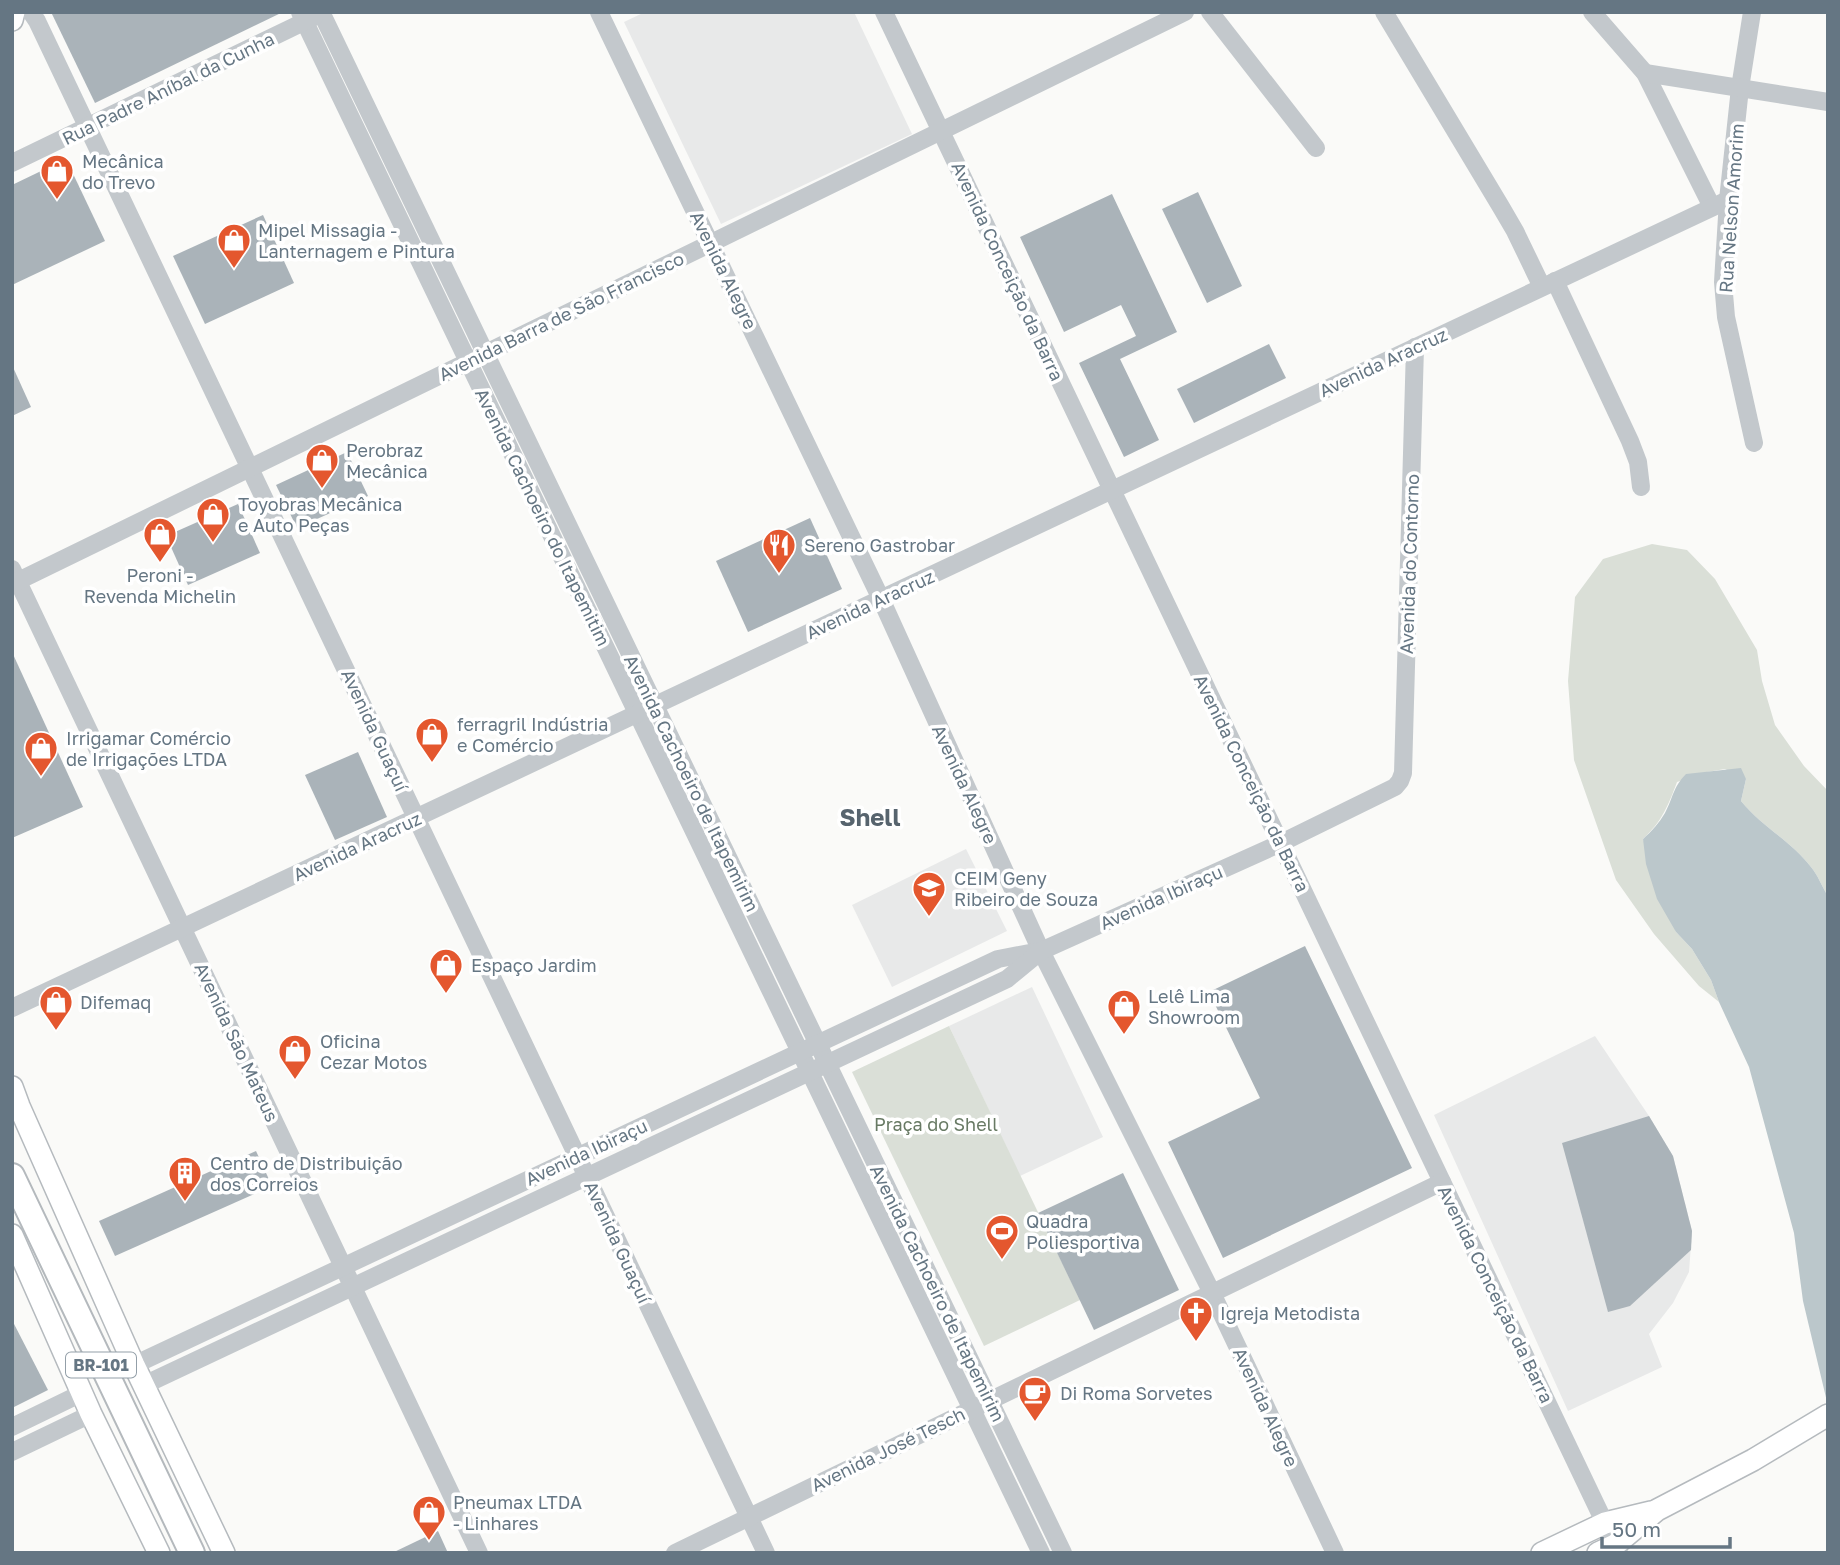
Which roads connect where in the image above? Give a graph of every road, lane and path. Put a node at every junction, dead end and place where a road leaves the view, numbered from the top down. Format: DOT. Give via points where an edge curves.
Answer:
graph roads {
  1 [pos="13,12"];
  2 [pos="599,12"];
  3 [pos="884,12"];
  4 [pos="1185,12"];
  5 [pos="1210,12"];
  6 [pos="1384,12"];
  7 [pos="1592,12"];
  8 [pos="1752,12"];
  9 [pos="314,14"];
  10 [pos="34,17"];
  11 [pos="12,20"];
  12 [pos="1646,73"];
  13 [pos="1740,88"];
  14 [pos="1828,102"];
  15 [pos="87,127"];
  16 [pos="941,131"];
  17 [pos="1316,148"];
  18 [pos="12,163"];
  19 [pos="1720,203"];
  20 [pos="711,243"];
  21 [pos="1548,284"];
  22 [pos="1415,347"];
  23 [pos="485,354"];
  24 [pos="468,362"];
  25 [pos="1754,443"];
  26 [pos="250,468"];
  27 [pos="1641,487"];
  28 [pos="1112,490"];
  29 [pos="14,578"];
  30 [pos="881,599"];
  31 [pos="655,706"];
  32 [pos="638,713"];
  33 [pos="1400,781"];
  34 [pos="416,818"];
  35 [pos="1281,843"];
  36 [pos="183,928"];
  37 [pos="1041,951"];
  38 [pos="12,1008"];
  39 [pos="818,1043"];
  40 [pos="800,1051"];
  41 [pos="827,1063"];
  42 [pos="810,1072"];
  43 [pos="12,1087"];
  44 [pos="578,1156"];
  45 [pos="12,1176"];
  46 [pos="587,1177"];
  47 [pos="1442,1182"];
  48 [pos="12,1235"];
  49 [pos="343,1266"];
  50 [pos="353,1287"];
  51 [pos="1212,1293"];
  52 [pos="134,1364"];
  53 [pos="144,1385"];
  54 [pos="82,1393"];
  55 [pos="990,1401"];
  56 [pos="972,1409"];
  57 [pos="91,1414"];
  58 [pos="1828,1415"];
  59 [pos="12,1427"];
  60 [pos="12,1452"];
  61 [pos="1657,1510"];
  62 [pos="749,1517"];
  63 [pos="1605,1523"];
  64 [pos="1611,1550"];
  65 [pos="159,1553"];
  66 [pos="192,1553"];
  67 [pos="224,1553"];
  68 [pos="479,1553"];
  69 [pos="675,1553"];
  70 [pos="766,1553"];
  71 [pos="1041,1553"];
  72 [pos="1063,1553"];
  73 [pos="1335,1553"];
  74 [pos="1542,1553"];
  1 -- 11 [label="main road"];
  2 -- 20 [label="street, Avenida Alegre"];
  3 -- 16 [label="street, Avenida Conceição da Barra"];
  4 -- 16 [label="street, Avenida Barra de São Francisco"];
  5 -- 17 [label="street"];
  6 -- 21 [label="street"];
  7 -- 12 [label="street"];
  8 -- 13 [label="street, Rua Nelson Amorim"];
  9 -- 15 [label="street, Rua Padre Aníbal da Cunha"];
  9 -- 23 [label="street, Avenida Cachoeiro de Itapemirim"];
  9 -- 24 [label="street, Avenida Cachoeiro do Itapemitim"];
  10 -- 15 [label="street, Avenida Guaçuí"];
  12 -- 13 [label="street"];
  12 -- 19 [label="street"];
  13 -- 14 [label="street"];
  13 -- 19 [label="street, Rua Nelson Amorim"];
  15 -- 18 [label="street, Rua Padre Aníbal da Cunha"];
  15 -- 26 [label="street, Avenida Guaçuí"];
  16 -- 20 [label="street, Avenida Barra de São Francisco"];
  16 -- 28 [label="street, Avenida Conceição da Barra"];
  19 -- 21 [label="street, Avenida Aracruz"];
  19 -- 25 [label="street, Rua Nelson Amorim" via="1726,317"];
  20 -- 23 [label="street, Avenida Barra de São Francisco"];
  20 -- 30 [label="street, Avenida Alegre"];
  21 -- 22 [label="street, Avenida Aracruz"];
  21 -- 27 [label="street" via="1630,441"];
  22 -- 28 [label="street, Avenida Aracruz"];
  22 -- 33 [label="street, Avenida do Contorno"];
  23 -- 24 [label="street, Avenida Barra de São Francisco"];
  23 -- 31 [label="street, Avenida Cachoeiro de Itapemirim"];
  24 -- 26 [label="street, Avenida Barra de São Francisco"];
  24 -- 32 [label="street, Avenida Cachoeiro do Itapemitim"];
  26 -- 29 [label="street, Avenida Barra de São Francisco"];
  26 -- 34 [label="street, Avenida Guaçuí"];
  28 -- 30 [label="street, Avenida Aracruz"];
  28 -- 35 [label="street, Avenida Conceição da Barra"];
  29 -- 36 [label="street, Avenida São Mateus"];
  30 -- 31 [label="street, Avenida Aracruz"];
  30 -- 37 [label="street, Avenida Alegre"];
  31 -- 32 [label="street, Avenida Aracruz"];
  31 -- 39 [label="street, Avenida Cachoeiro de Itapemirim"];
  32 -- 34 [label="street, Avenida Aracruz"];
  32 -- 40 [label="street, Avenida Cachoeiro do Itapemitim"];
  33 -- 35 [label="street, Avenida Ibiraçu"];
  34 -- 36 [label="street, Avenida Aracruz"];
  34 -- 44 [label="street, Avenida Guaçuí"];
  35 -- 37 [label="street, Avenida Ibiraçu"];
  35 -- 47 [label="street, Avenida Conceição da Barra"];
  36 -- 38 [label="street, Avenida Aracruz"];
  36 -- 49 [label="street, Avenida São Mateus"];
  37 -- 39 [label="street, Avenida Ibiraçu" via="998,959"];
  37 -- 41 [label="street, Avenida Ibiraçu" via="1007,979"];
  37 -- 51 [label="street, Avenida Alegre"];
  39 -- 40 [label="street, Avenida Ibiraçu"];
  39 -- 41 [label="street, Avenida Cachoeiro de Itapemirim"];
  40 -- 42 [label="street, Avenida Cachoeiro do Itapemitim"];
  40 -- 44 [label="street, Avenida Ibiraçu"];
  41 -- 42 [label="street, Avenida Ibiraçu"];
  41 -- 55 [label="street, Avenida Cachoeiro de Itapemirim"];
  42 -- 46 [label="street, Avenida Ibiraçu"];
  42 -- 56 [label="street, Avenida Cachoeiro do Itapemitim"];
  43 -- 52 [label="main road"];
  44 -- 46 [label="street, Avenida Guaçuí"];
  44 -- 49 [label="street, Avenida Ibiraçu"];
  45 -- 66 [label="highway, BR-101"];
  46 -- 50 [label="street, Avenida Ibiraçu"];
  46 -- 62 [label="street, Avenida Guaçuí"];
  47 -- 51 [label="street, Avenida José Tesch"];
  47 -- 63 [label="street, Avenida Conceição da Barra"];
  48 -- 54 [label="main road"];
  49 -- 50 [label="street, Avenida São Mateus"];
  49 -- 52 [label="street, Avenida Ibiraçu"];
  50 -- 53 [label="street, Avenida Ibiraçu"];
  50 -- 68 [label="street, Avenida São Mateus"];
  51 -- 55 [label="street, Avenida José Tesch"];
  51 -- 73 [label="street, Avenida Alegre"];
  52 -- 53 [label="main road"];
  53 -- 67 [label="main road"];
  54 -- 57 [label="main road"];
  54 -- 59 [label="street"];
  55 -- 56 [label="street, Avenida José Tesch"];
  55 -- 72 [label="street, Avenida Cachoeiro de Itapemirim"];
  56 -- 62 [label="street, Avenida José Tesch"];
  56 -- 71 [label="street, Avenida Cachoeiro do Itapemitim"];
  57 -- 60 [label="street"];
  57 -- 65 [label="main road"];
  58 -- 61 [label="main road"];
  61 -- 63 [label="main road"];
  61 -- 64 [label="main road"];
  62 -- 69 [label="street, Avenida José Tesch"];
  62 -- 70 [label="street, Avenida Guaçuí"];
  63 -- 64 [label="street, Avenida Conceição da Barra"];
  63 -- 74 [label="main road"];
}
